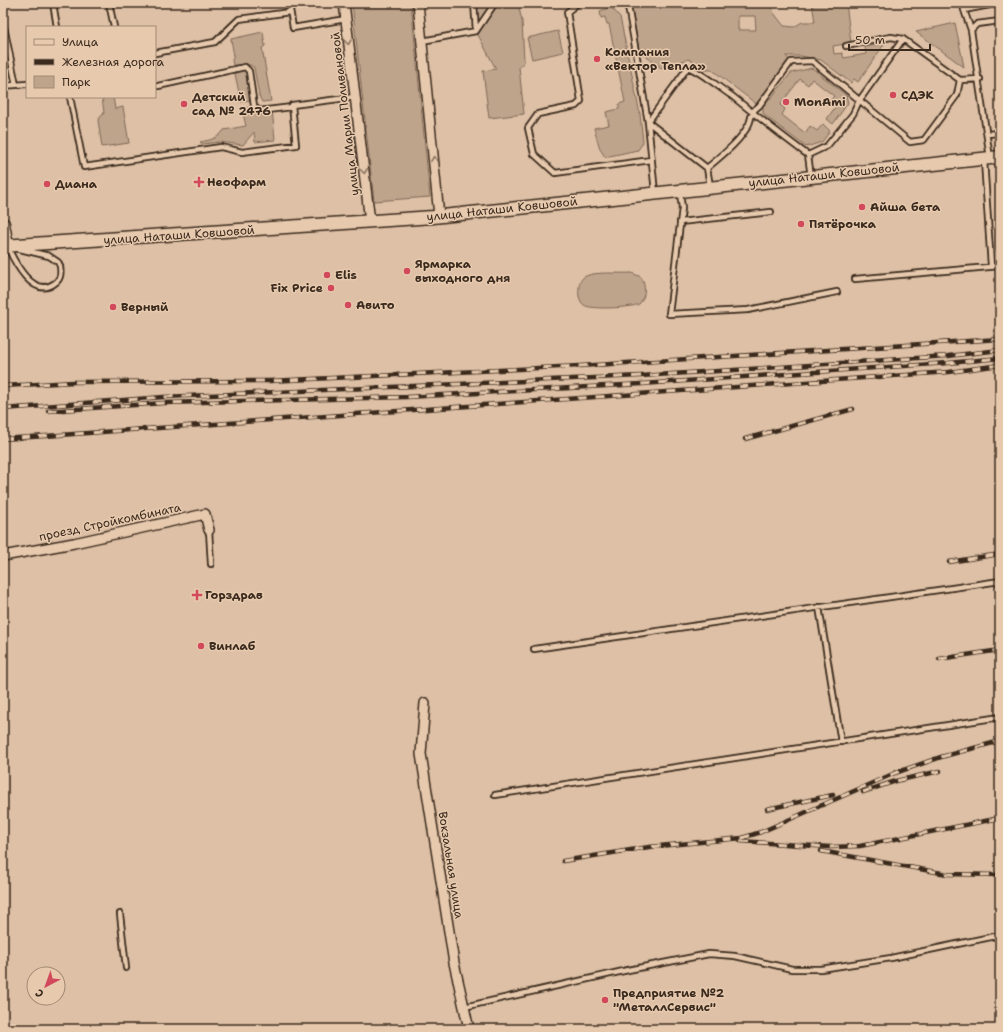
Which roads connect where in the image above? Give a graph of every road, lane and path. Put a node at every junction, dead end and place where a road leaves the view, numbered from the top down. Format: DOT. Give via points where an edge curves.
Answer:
graph roads {
  1 [pos="53,3"];
  2 [pos="109,3"];
  3 [pos="288,3"];
  4 [pos="344,3"];
  5 [pos="418,3"];
  6 [pos="474,3"];
  7 [pos="495,3"];
  8 [pos="578,3"];
  9 [pos="622,3"];
  10 [pos="962,3"];
  11 [pos="1000,3"];
  12 [pos="964,10"];
  13 [pos="290,12"];
  14 [pos="346,19"];
  15 [pos="1000,21"];
  16 [pos="3,22"];
  17 [pos="57,26"];
  18 [pos="114,26"];
  19 [pos="971,30"];
  20 [pos="476,31"];
  21 [pos="903,39"];
  22 [pos="422,41"];
  23 [pos="846,46"];
  24 [pos="156,53"];
  25 [pos="980,79"];
  26 [pos="960,80"];
  27 [pos="26,84"];
  28 [pos="3,86"];
  29 [pos="16,86"];
  30 [pos="158,86"];
  31 [pos="355,97"];
  32 [pos="70,98"];
  33 [pos="859,101"];
  34 [pos="292,107"];
  35 [pos="752,111"];
  36 [pos="648,122"];
  37 [pos="1000,133"];
  38 [pos="986,134"];
  39 [pos="808,155"];
  40 [pos="991,158"];
  41 [pos="651,160"];
  42 [pos="707,168"];
  43 [pos="810,177"];
  44 [pos="711,188"];
  45 [pos="679,191"];
  46 [pos="656,193"];
  47 [pos="771,212"];
  48 [pos="439,216"];
  49 [pos="370,222"];
  50 [pos="680,222"];
  51 [pos="3,224"];
  52 [pos="5,246"];
  53 [pos="991,266"];
  54 [pos="1000,266"];
  55 [pos="855,279"];
  56 [pos="837,292"];
  57 [pos="209,530"];
  58 [pos="3,555"];
  59 [pos="211,564"];
  60 [pos="1000,581"];
  61 [pos="819,607"];
  62 [pos="534,649"];
  63 [pos="425,703"];
  64 [pos="1000,717"];
  65 [pos="842,742"];
  66 [pos="495,795"];
  67 [pos="120,914"];
  68 [pos="1000,935"];
  69 [pos="126,968"];
  70 [pos="464,1007"];
  71 [pos="469,1029"];
  1 -- 17 [label="lane"];
  2 -- 18 [label="lane"];
  3 -- 13 [label="lane"];
  4 -- 14 [label="street, улица Марии Поливановой"];
  5 -- 22 [label="street"];
  6 -- 20 [label="lane"];
  7 -- 20 [label="lane"];
  8 -- 41 [label="lane" via="568,12 580,101 576,106 538,114 528,128 534,154 555,173"];
  9 -- 36 [label="lane" via="628,6"];
  10 -- 12 [label="lane"];
  11 -- 12 [label="lane"];
  12 -- 19 [label="lane"];
  13 -- 14 [label="lane" via="293,28"];
  13 -- 24 [label="lane" via="239,19 215,42"];
  14 -- 31 [label="street, улица Марии Поливановой, one-way"];
  15 -- 19 [label="lane" via="977,24"];
  16 -- 29 [label="lane"];
  19 -- 25 [label="lane"];
  20 -- 22 [label="lane"];
  21 -- 23 [label="lane" via="891,37"];
  21 -- 26 [label="lane"];
  21 -- 33 [label="lane"];
  48 -- 22 [label="street, one-way"];
  25 -- 26 [label="lane"];
  25 -- 38 [label="lane"];
  26 -- 33 [label="lane" via="958,94 924,140 910,142"];
  27 -- 29 [label="lane"];
  28 -- 29 [label="lane"];
  30 -- 34 [label="lane" via="245,67 249,71 254,106 259,111"];
  31 -- 34 [label="lane"];
  31 -- 49 [label="street, улица Марии Поливановой, one-way"];
  32 -- 34 [label="lane" via="84,167 221,147 242,152 296,145"];
  33 -- 35 [label="lane" via="812,61 791,62 759,106"];
  33 -- 39 [label="lane" via="853,114 827,146"];
  35 -- 36 [label="lane" via="688,67"];
  35 -- 39 [label="lane"];
  35 -- 42 [label="lane" via="749,124 730,148"];
  36 -- 41 [label="lane"];
  36 -- 42 [label="lane"];
  37 -- 38 [label="lane"];
  38 -- 40 [label="lane"];
  39 -- 43 [label="lane"];
  40 -- 43 [label="street, улица Наташи Ковшовой"];
  40 -- 53 [label="lane"];
  41 -- 46 [label="lane"];
  42 -- 44 [label="lane"];
  43 -- 44 [label="street, улица Наташи Ковшовой"];
  44 -- 45 [label="street, улица Наташи Ковшовой"];
  45 -- 46 [label="street, улица Наташи Ковшовой"];
  45 -- 50 [label="lane" via="682,208"];
  46 -- 48 [label="street, улица Наташи Ковшовой"];
  47 -- 50 [label="lane"];
  48 -- 49 [label="street, улица Наташи Ковшовой"];
  49 -- 52 [label="street, улица Наташи Ковшовой"];
  50 -- 56 [label="lane" via="669,314 748,310"];
  51 -- 52 [label="street"];
  52 -- 52 [label="lane" via="19,271 38,286 48,287 60,278 60,266 54,258"];
  53 -- 54 [label="lane"];
  53 -- 55 [label="lane"];
  57 -- 58 [label="street, проезд Стройкомбината" via="205,514 74,543"];
  57 -- 59 [label="lane"];
  60 -- 61 [label="lane"];
  61 -- 62 [label="lane"];
  61 -- 65 [label="lane"];
  63 -- 70 [label="street, Вокзальная улица" via="421,754 454,963"];
  64 -- 65 [label="lane"];
  65 -- 66 [label="lane"];
  67 -- 69 [label="lane"];
  68 -- 70 [label="lane" via="891,958 821,969 792,968 734,956 710,954"];
  70 -- 71 [label="street, Вокзальная улица"];
}
